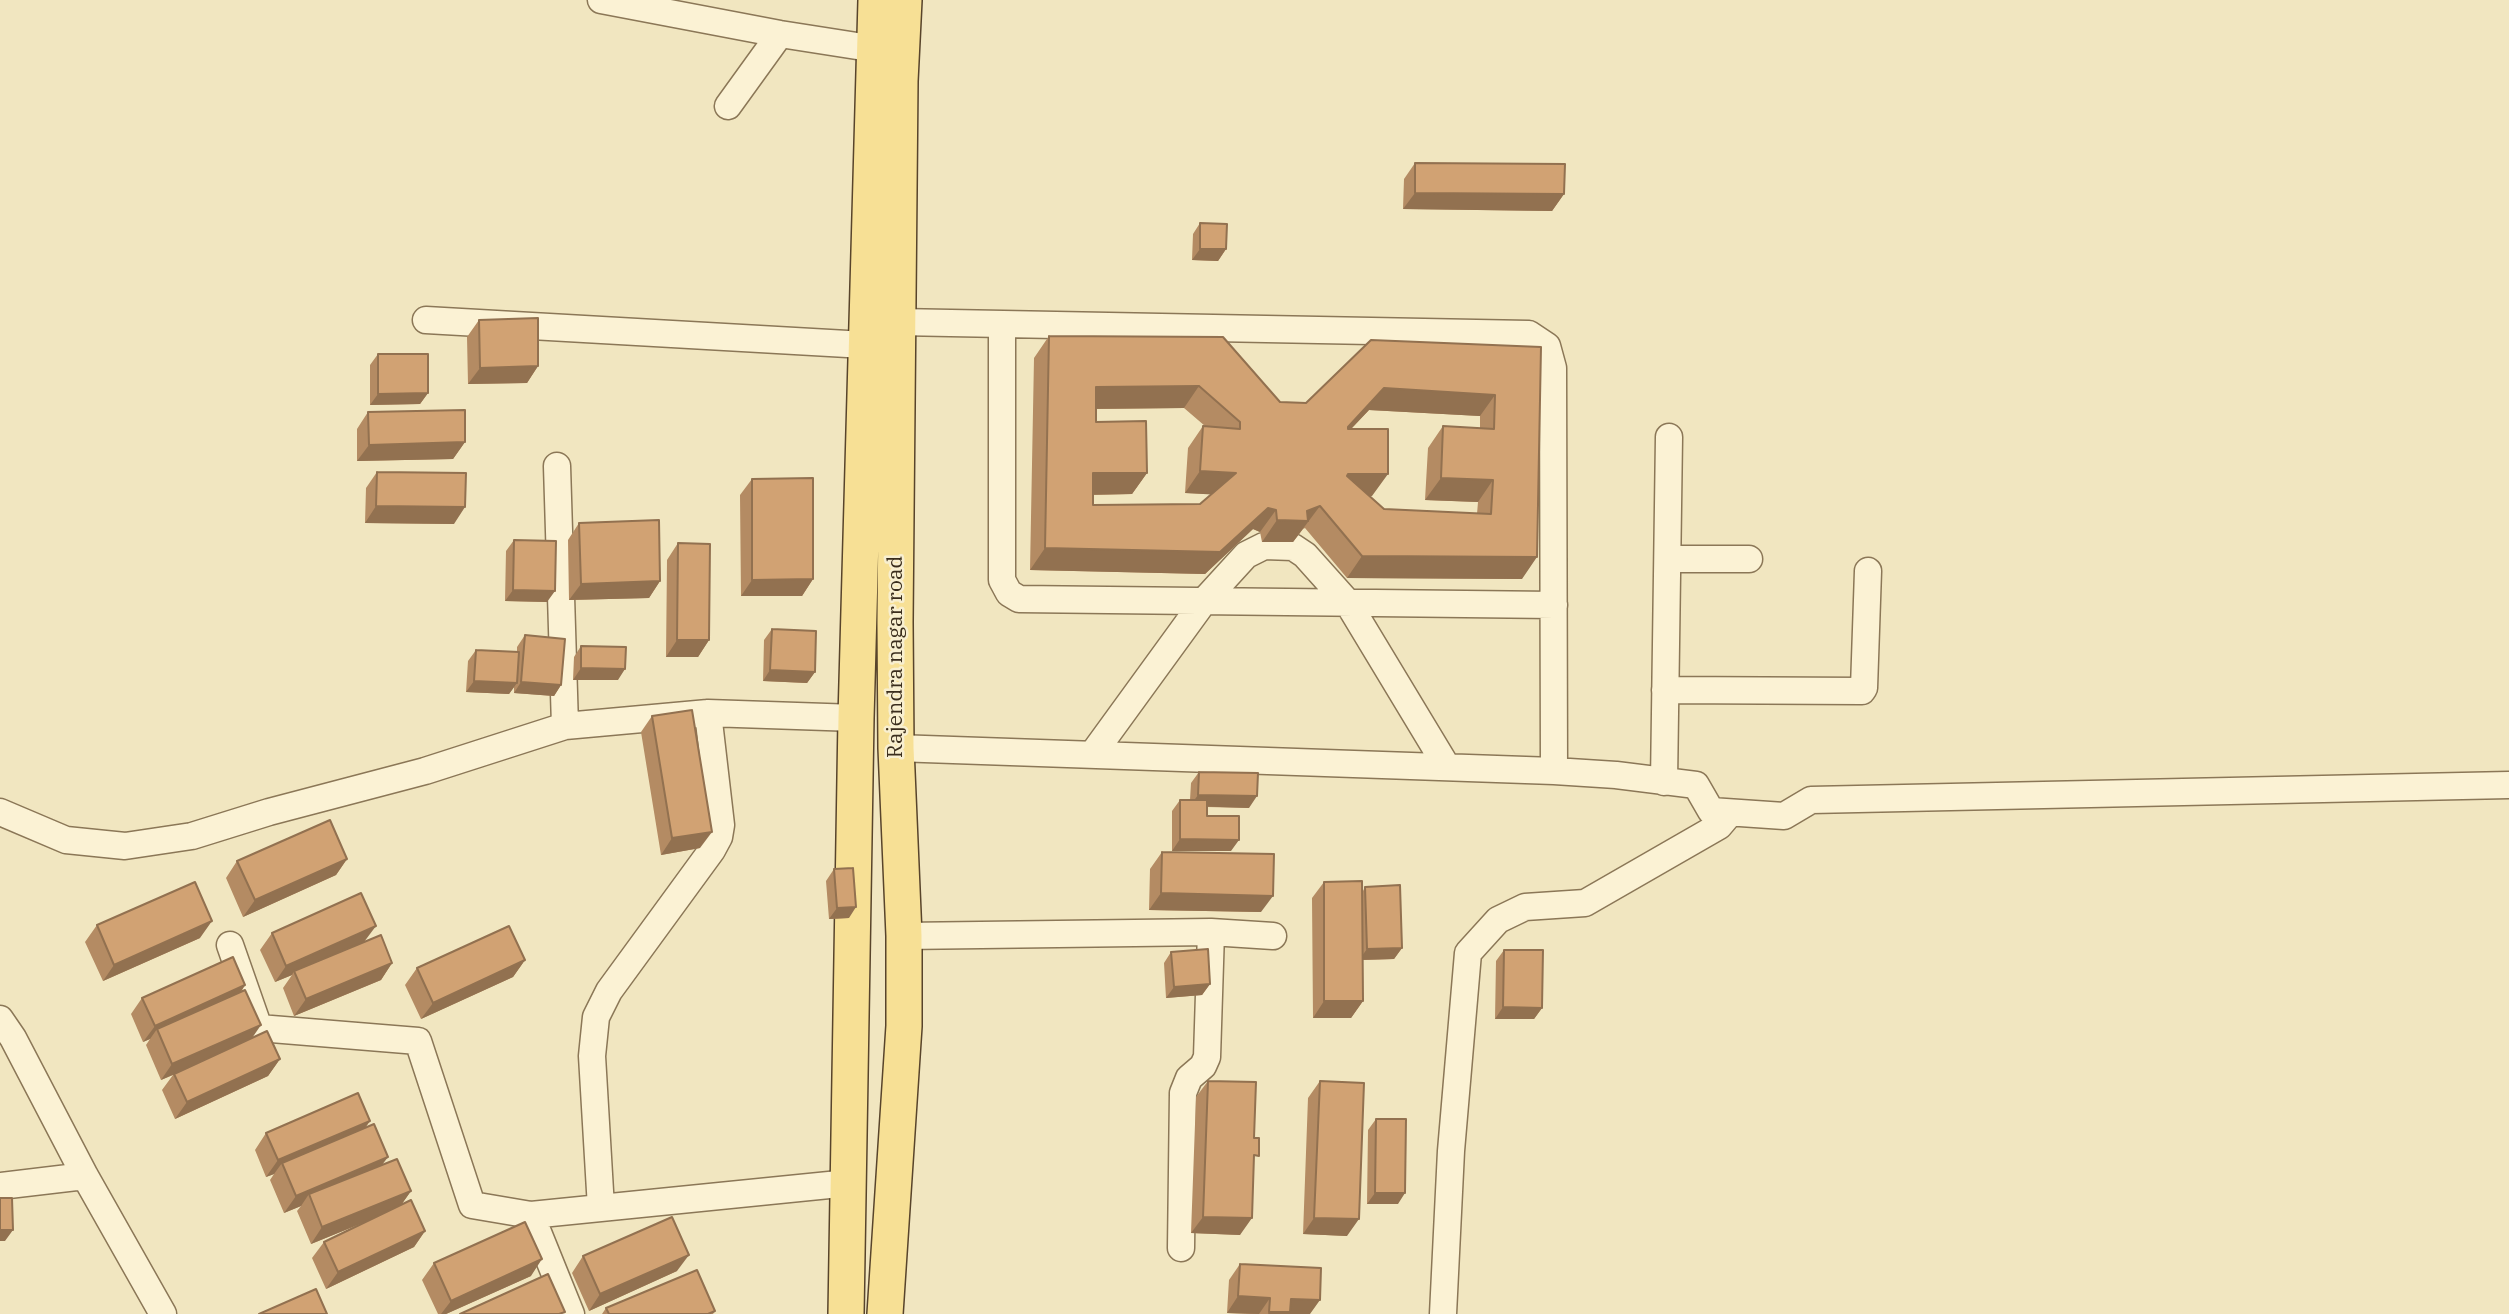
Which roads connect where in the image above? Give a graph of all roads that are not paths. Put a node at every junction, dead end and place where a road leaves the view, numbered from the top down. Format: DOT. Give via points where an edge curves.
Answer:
graph roads {
  1 [pos="601,0"];
  2 [pos="876,0"];
  3 [pos="904,0"];
  4 [pos="780,34"];
  5 [pos="876,49"];
  6 [pos="728,106"];
  7 [pos="426,320"];
  8 [pos="898,322"];
  9 [pos="1002,324"];
  10 [pos="865,345"];
  11 [pos="1669,437"];
  12 [pos="557,466"];
  13 [pos="1668,559"];
  14 [pos="1749,559"];
  15 [pos="1868,571"];
  16 [pos="1203,601"];
  17 [pos="1348,603"];
  18 [pos="1554,605"];
  19 [pos="860,621"];
  20 [pos="895,622"];
  21 [pos="1665,690"];
  22 [pos="708,713"];
  23 [pos="856,718"];
  24 [pos="565,726"];
  25 [pos="896,748"];
  26 [pos="1092,755"];
  27 [pos="1447,767"];
  28 [pos="1554,771"];
  29 [pos="1664,782"];
  30 [pos="2509,785"];
  31 [pos="0,811"];
  32 [pos="1730,813"];
  33 [pos="1211,932"];
  34 [pos="904,936"];
  35 [pos="1273,936"];
  36 [pos="230,945"];
  37 [pos="4,1033"];
  38 [pos="85,1176"];
  39 [pos="849,1183"];
  40 [pos="0,1186"];
  41 [pos="601,1208"];
  42 [pos="531,1215"];
  43 [pos="1181,1248"];
  44 [pos="163,1314"];
  45 [pos="571,1314"];
  46 [pos="846,1314"];
  47 [pos="886,1314"];
  48 [pos="1443,1314"];
  1 -- 4 [label="street"];
  2 -- 5 [label="main road, Rajendra nagar road"];
  3 -- 8 [label="main road, Rajendra nagar road"];
  4 -- 5 [label="street"];
  4 -- 6 [label="street"];
  5 -- 10 [label="main road, Rajendra nagar road"];
  7 -- 10 [label="street"];
  8 -- 9 [label="street"];
  8 -- 20 [label="main road, Rajendra nagar road"];
  9 -- 16 [label="street" via="1002,580 1009,593 1019,599"];
  9 -- 18 [label="street" via="1529,334 1548,346 1553,368"];
  10 -- 19 [label="main road, Rajendra nagar road"];
  11 -- 13 [label="street"];
  12 -- 24 [label="street"];
  13 -- 14 [label="street"];
  13 -- 21 [label="street"];
  15 -- 21 [label="street" via="1862,691"];
  16 -- 17 [label="street"];
  16 -- 17 [label="street" via="1246,555 1264,546 1299,550"];
  16 -- 26 [label="street"];
  17 -- 18 [label="street"];
  17 -- 27 [label="street"];
  18 -- 28 [label="street"];
  19 -- 20 [label="main road"];
  19 -- 23 [label="main road, Rajendra nagar road"];
  20 -- 25 [label="main road, Rajendra nagar road"];
  21 -- 29 [label="street"];
  22 -- 23 [label="street"];
  22 -- 24 [label="street"];
  22 -- 41 [label="street" via="719,837 608,992 596,1017 592,1056"];
  23 -- 39 [label="main road, Rajendra nagar road"];
  24 -- 31 [label="street" via="425,771 192,836 125,846 66,840"];
  25 -- 26 [label="street"];
  25 -- 34 [label="main road, Rajendra nagar road"];
  26 -- 27 [label="street"];
  27 -- 28 [label="street"];
  28 -- 29 [label="street"];
  29 -- 32 [label="street" via="1696,786 1711,811"];
  30 -- 32 [label="street" via="1811,800 1784,817"];
  32 -- 48 [label="street" via="1719,826 1585,903 1525,907 1498,920 1468,953"];
  33 -- 34 [label="street"];
  33 -- 35 [label="street"];
  33 -- 43 [label="street" via="1207,1057 1183,1093"];
  34 -- 47 [label="main road, Rajendra nagar road" via="904,1026"];
  36 -- 42 [label="street" via="259,1028 418,1041 472,1205"];
  37 -- 38 [label="street"];
  38 -- 40 [label="street"];
  38 -- 44 [label="street"];
  39 -- 41 [label="street"];
  39 -- 46 [label="main road, Rajendra nagar road"];
  41 -- 42 [label="street"];
  42 -- 45 [label="street"];
}
